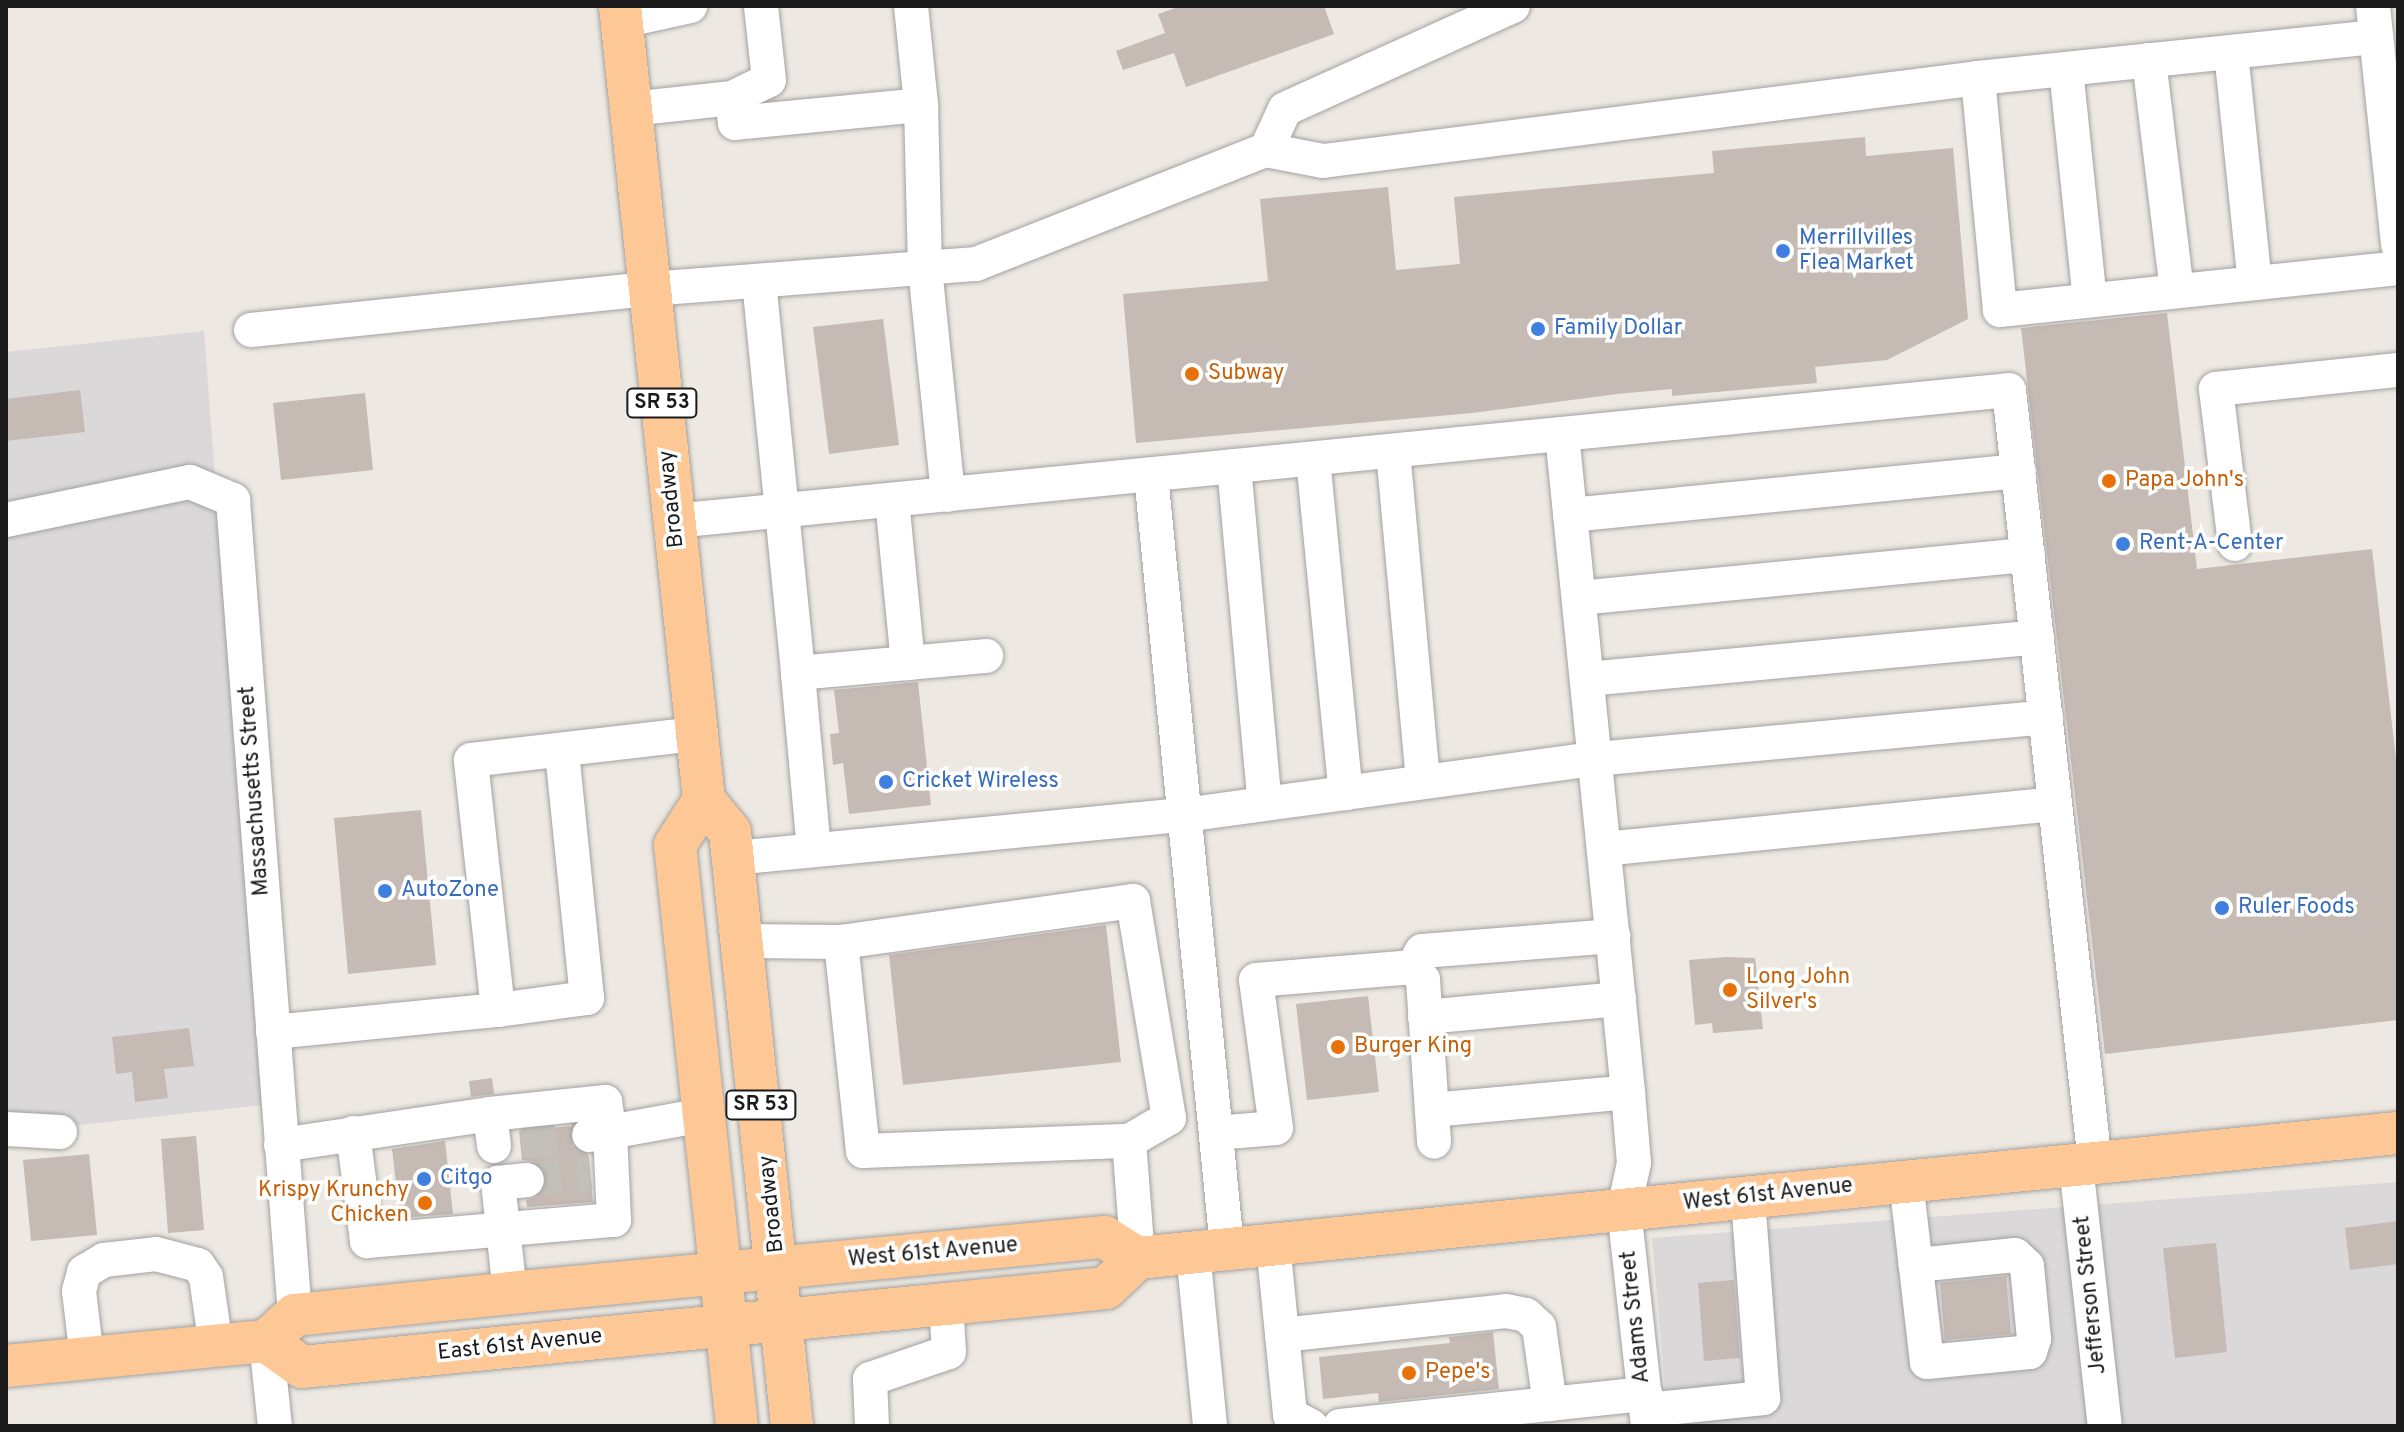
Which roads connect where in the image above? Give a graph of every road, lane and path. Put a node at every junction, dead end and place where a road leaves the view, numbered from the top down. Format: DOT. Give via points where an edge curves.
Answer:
graph roads {
  1 [pos="690,6"];
  2 [pos="761,6"];
  3 [pos="911,6"];
  4 [pos="1513,6"];
  5 [pos="621,14"];
  6 [pos="2374,22"];
  7 [pos="2231,52"];
  8 [pos="2149,60"];
  9 [pos="2066,69"];
  10 [pos="1978,78"];
  11 [pos="732,98"];
  12 [pos="921,105"];
  13 [pos="631,109"];
  14 [pos="1266,150"];
  15 [pos="2398,245"];
  16 [pos="925,268"];
  17 [pos="2398,268"];
  18 [pos="759,281"];
  19 [pos="2255,283"];
  20 [pos="650,289"];
  21 [pos="2177,291"];
  22 [pos="2090,300"];
  23 [pos="251,330"];
  24 [pos="2398,370"];
  25 [pos="1562,434"];
  26 [pos="1393,451"];
  27 [pos="1313,459"];
  28 [pos="1234,466"];
  29 [pos="2019,471"];
  30 [pos="1151,475"];
  31 [pos="948,495"];
  32 [pos="892,500"];
  33 [pos="780,511"];
  34 [pos="1570,515"];
  35 [pos="6,520"];
  36 [pos="674,521"];
  37 [pos="2235,544"];
  38 [pos="2028,555"];
  39 [pos="1579,598"];
  40 [pos="2037,637"];
  41 [pos="986,656"];
  42 [pos="908,663"];
  43 [pos="798,673"];
  44 [pos="1587,679"];
  45 [pos="2046,717"];
  46 [pos="697,734"];
  47 [pos="562,750"];
  48 [pos="1595,759"];
  49 [pos="1423,782"];
  50 [pos="1346,793"];
  51 [pos="704,800"];
  52 [pos="1265,804"];
  53 [pos="2055,804"];
  54 [pos="1184,815"];
  55 [pos="1604,849"];
  56 [pos="814,850"];
  57 [pos="734,858"];
  58 [pos="1613,936"];
  59 [pos="743,941"];
  60 [pos="841,942"];
  61 [pos="1413,967"];
  62 [pos="1200,976"];
  63 [pos="1256,980"];
  64 [pos="1619,999"];
  65 [pos="498,1010"];
  66 [pos="1425,1017"];
  67 [pos="273,1032"];
  68 [pos="1628,1092"];
  69 [pos="704,1115"];
  70 [pos="6,1129"];
  71 [pos="60,1132"];
  72 [pos="353,1133"];
  73 [pos="599,1133"];
  74 [pos="1216,1133"];
  75 [pos="2398,1133"];
  76 [pos="502,1134"];
  77 [pos="1129,1141"];
  78 [pos="281,1145"];
  79 [pos="2086,1164"];
  80 [pos="1906,1181"];
  81 [pos="1748,1197"];
  82 [pos="1624,1209"];
  83 [pos="503,1231"];
  84 [pos="1273,1244"];
  85 [pos="1210,1250"];
  86 [pos="1138,1258"];
  87 [pos="1916,1265"];
  88 [pos="778,1268"];
  89 [pos="722,1273"];
  90 [pos="510,1293"];
  91 [pos="946,1304"];
  92 [pos="782,1318"];
  93 [pos="727,1323"];
  94 [pos="280,1328"];
  95 [pos="1282,1335"];
  96 [pos="216,1346"];
  97 [pos="87,1358"];
  98 [pos="6,1366"];
  99 [pos="1550,1404"];
  100 [pos="1647,1410"];
  101 [pos="275,1426"];
  102 [pos="737,1426"];
  103 [pos="792,1426"];
  104 [pos="872,1426"];
  105 [pos="1210,1426"];
  106 [pos="1311,1426"];
  107 [pos="1340,1426"];
  108 [pos="2105,1426"];
  1 -- 5 [label="street"];
  2 -- 11 [label="street" via="769,80"];
  3 -- 12 [label="street"];
  4 -- 14 [label="street" via="1285,109"];
  5 -- 13 [label="main road, Broadway / SR 53"];
  6 -- 7 [label="street"];
  6 -- 15 [label="street"];
  7 -- 8 [label="street"];
  7 -- 19 [label="street"];
  8 -- 9 [label="street"];
  8 -- 21 [label="street"];
  9 -- 10 [label="street"];
  9 -- 22 [label="street"];
  10 -- 14 [label="street" via="1323,161"];
  10 -- 22 [label="street" via="2000,310"];
  11 -- 12 [label="street" via="735,123"];
  11 -- 13 [label="street"];
  12 -- 16 [label="street"];
  13 -- 20 [label="main road, Broadway / SR 53"];
  14 -- 16 [label="street" via="976,264"];
  16 -- 18 [label="street"];
  16 -- 31 [label="street"];
  17 -- 19 [label="street"];
  18 -- 20 [label="street"];
  18 -- 33 [label="street"];
  19 -- 21 [label="street"];
  20 -- 23 [label="street"];
  20 -- 36 [label="main road, Broadway / SR 53"];
  21 -- 22 [label="street"];
  24 -- 37 [label="street" via="2216,389"];
  25 -- 26 [label="street"];
  25 -- 29 [label="street, Jefferson Street" via="2009,390"];
  25 -- 34 [label="street, Adams Street"];
  26 -- 27 [label="street"];
  26 -- 49 [label="street"];
  27 -- 28 [label="street"];
  27 -- 50 [label="street"];
  28 -- 30 [label="street"];
  28 -- 52 [label="street"];
  29 -- 34 [label="street"];
  29 -- 38 [label="street, Jefferson Street"];
  30 -- 31 [label="street"];
  30 -- 54 [label="street"];
  31 -- 32 [label="street"];
  32 -- 33 [label="street"];
  32 -- 42 [label="street"];
  33 -- 36 [label="street"];
  33 -- 43 [label="street"];
  34 -- 39 [label="street, Adams Street"];
  35 -- 67 [label="street, Massachusetts Street" via="190,482 233,500"];
  36 -- 46 [label="main road, Broadway / SR 53"];
  38 -- 39 [label="street"];
  38 -- 40 [label="street, Jefferson Street"];
  39 -- 44 [label="street, Adams Street"];
  40 -- 44 [label="street"];
  40 -- 45 [label="street, Jefferson Street"];
  41 -- 42 [label="street"];
  42 -- 43 [label="street"];
  43 -- 56 [label="street"];
  44 -- 48 [label="street, Adams Street"];
  45 -- 48 [label="street"];
  45 -- 53 [label="street, Jefferson Street"];
  46 -- 47 [label="street"];
  46 -- 51 [label="main road, Broadway / SR 53"];
  47 -- 65 [label="street" via="587,998"];
  47 -- 65 [label="street" via="471,760"];
  48 -- 49 [label="street"];
  48 -- 55 [label="street, Adams Street"];
  49 -- 50 [label="street"];
  50 -- 52 [label="street"];
  51 -- 57 [label="main road, Broadway / SR 53" via="730,832"];
  51 -- 69 [label="main road, SR 53" via="675,845"];
  52 -- 54 [label="street"];
  53 -- 55 [label="street"];
  53 -- 79 [label="street, Jefferson Street"];
  54 -- 56 [label="street"];
  54 -- 62 [label="street"];
  55 -- 58 [label="street, Adams Street"];
  56 -- 57 [label="street"];
  57 -- 59 [label="main road, Broadway / SR 53"];
  58 -- 61 [label="street" via="1422,951"];
  58 -- 64 [label="street, Adams Street"];
  59 -- 60 [label="street"];
  59 -- 88 [label="main road, Broadway / SR 53"];
  60 -- 77 [label="street" via="863,1151"];
  60 -- 77 [label="street" via="1133,901 1169,1118"];
  61 -- 63 [label="street"];
  61 -- 66 [label="street" via="1423,980"];
  62 -- 63 [label="street"];
  62 -- 74 [label="street"];
  63 -- 74 [label="street" via="1276,1128"];
  64 -- 66 [label="street"];
  64 -- 68 [label="street, Adams Street"];
  65 -- 67 [label="street"];
  66 -- 68 [label="street" via="1433,1126"];
  67 -- 78 [label="street, Massachusetts Street"];
  68 -- 82 [label="street, Adams Street" via="1634,1163"];
  69 -- 73 [label="street"];
  69 -- 89 [label="main road, SR 53"];
  70 -- 71 [label="street"];
  72 -- 76 [label="street"];
  72 -- 78 [label="street"];
  72 -- 83 [label="street" via="367,1241"];
  73 -- 76 [label="street" via="605,1102"];
  73 -- 83 [label="street" via="614,1220"];
  74 -- 85 [label="street"];
  75 -- 79 [label="main road, West 61st Avenue"];
  76 -- 83 [label="street" via="512,1182"];
  77 -- 86 [label="street"];
  78 -- 94 [label="street, Massachusetts Street"];
  79 -- 80 [label="main road, West 61st Avenue"];
  79 -- 108 [label="street, Jefferson Street"];
  80 -- 81 [label="main road, West 61st Avenue"];
  80 -- 87 [label="street"];
  81 -- 82 [label="main road, West 61st Avenue"];
  81 -- 100 [label="street" via="1763,1398"];
  82 -- 84 [label="main road, West 61st Avenue"];
  82 -- 100 [label="street, Adams Street"];
  83 -- 90 [label="street"];
  84 -- 85 [label="main road, West 61st Avenue"];
  84 -- 95 [label="street"];
  85 -- 86 [label="main road, West 61st Avenue"];
  85 -- 105 [label="street"];
  86 -- 88 [label="main road, West 61st Avenue" via="1104,1237"];
  86 -- 91 [label="main road" via="1106,1288"];
  88 -- 89 [label="main road, West 61st Avenue"];
  88 -- 92 [label="main road, Broadway / SR 53"];
  89 -- 90 [label="main road"];
  89 -- 93 [label="main road, SR 53"];
  90 -- 94 [label="main road"];
  91 -- 92 [label="main road"];
  91 -- 104 [label="street" via="949,1352 870,1379"];
  92 -- 93 [label="main road, East 61st Avenue"];
  92 -- 103 [label="main road, Broadway / SR 53"];
  93 -- 94 [label="main road, East 61st Avenue" via="302,1367"];
  93 -- 102 [label="main road, SR 53"];
  94 -- 96 [label="main road"];
  94 -- 101 [label="street, Massachusetts Street"];
  95 -- 99 [label="street" via="1506,1311 1526,1315 1539,1327"];
  95 -- 106 [label="street" via="1290,1415"];
  96 -- 97 [label="main road"];
  96 -- 97 [label="street" via="206,1277 198,1265 156,1254 104,1260 84,1272 79,1291"];
  97 -- 98 [label="main road"];
  99 -- 100 [label="street"];
  99 -- 107 [label="street"];
}
